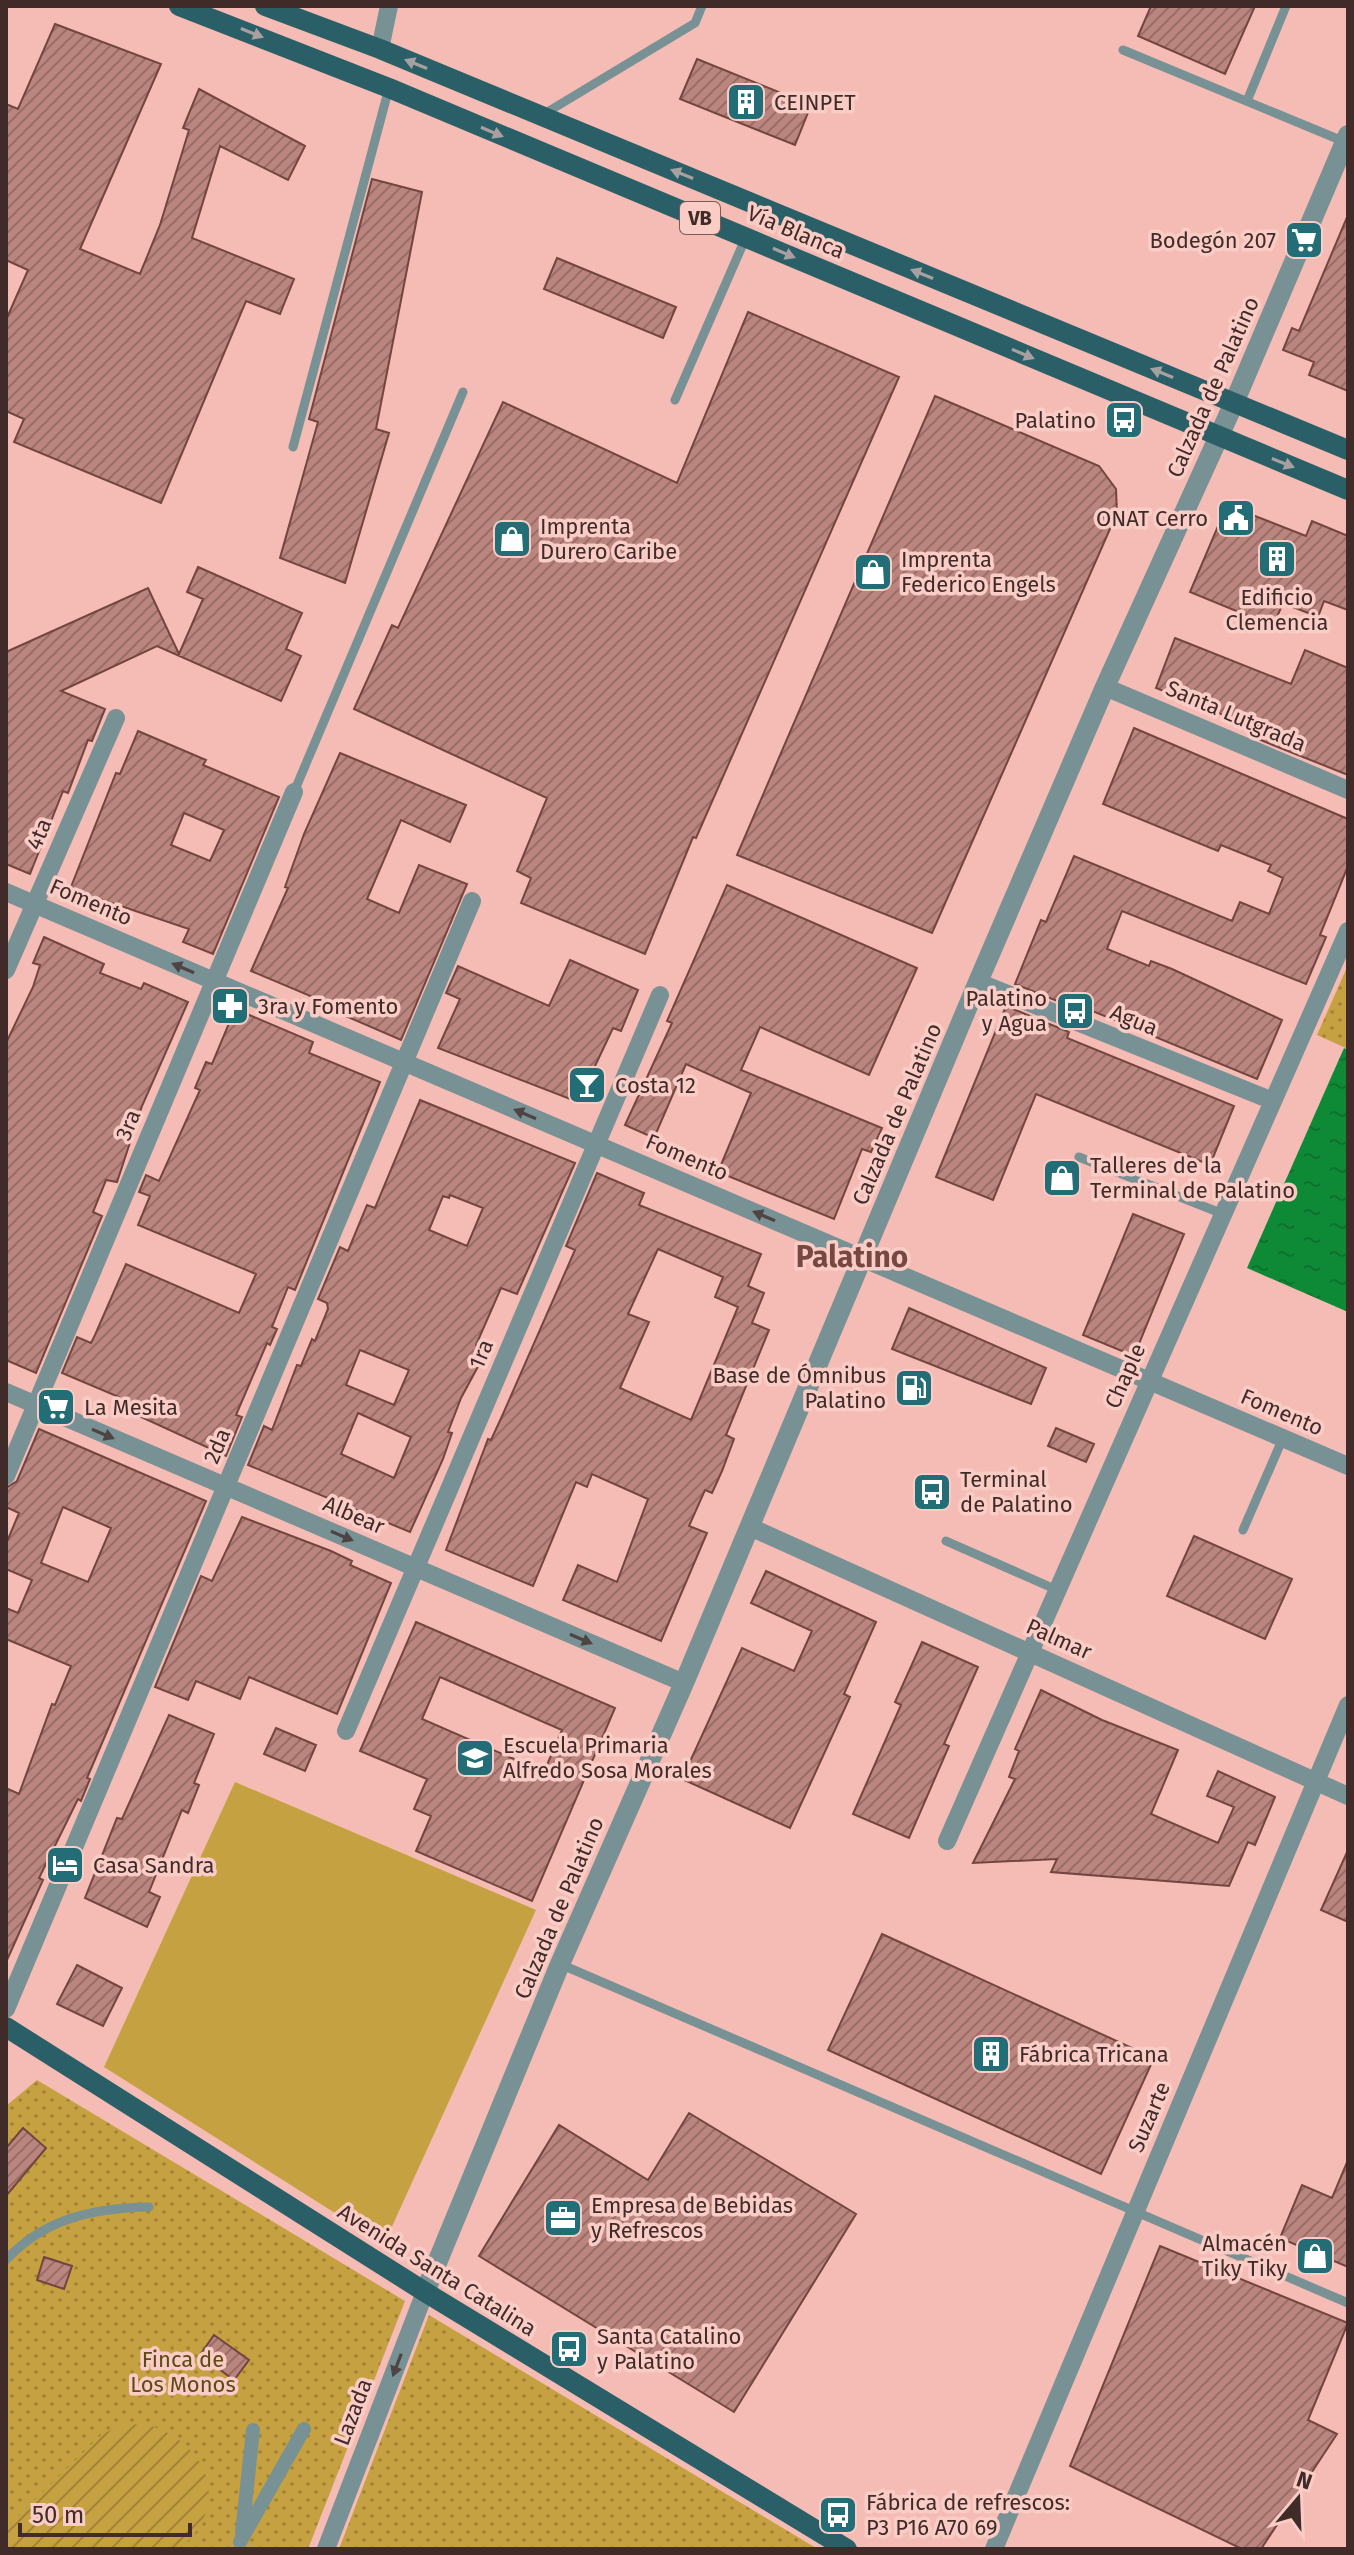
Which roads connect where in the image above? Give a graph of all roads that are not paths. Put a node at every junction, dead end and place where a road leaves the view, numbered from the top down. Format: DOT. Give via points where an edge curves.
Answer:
graph roads {
  1 [pos="179,6"];
  2 [pos="265,6"];
  3 [pos="389,6"];
  4 [pos="702,6"];
  5 [pos="1286,6"];
  6 [pos="380,49"];
  7 [pos="1123,50"];
  8 [pos="389,88"];
  9 [pos="1247,101"];
  10 [pos="541,116"];
  11 [pos="1346,138"];
  12 [pos="746,237"];
  13 [pos="463,392"];
  14 [pos="675,400"];
  15 [pos="1234,403"];
  16 [pos="1219,437"];
  17 [pos="293,447"];
  18 [pos="1348,450"];
  19 [pos="1348,490"];
  20 [pos="1105,687"];
  21 [pos="116,718"];
  22 [pos="1348,790"];
  23 [pos="294,792"];
  24 [pos="6,892"];
  25 [pos="472,901"];
  26 [pos="35,904"];
  27 [pos="1348,931"];
  28 [pos="6,970"];
  29 [pos="215,981"];
  30 [pos="978,982"];
  31 [pos="660,995"];
  32 [pos="404,1062"];
  33 [pos="1273,1101"];
  34 [pos="597,1144"];
  35 [pos="1079,1157"];
  36 [pos="1223,1214"];
  37 [pos="862,1258"];
  38 [pos="1150,1381"];
  39 [pos="6,1392"];
  40 [pos="36,1405"];
  41 [pos="1283,1438"];
  42 [pos="1348,1466"];
  43 [pos="6,1476"];
  44 [pos="226,1486"];
  45 [pos="750,1527"];
  46 [pos="1243,1530"];
  47 [pos="946,1541"];
  48 [pos="415,1568"];
  49 [pos="1057,1590"];
  50 [pos="1030,1653"];
  51 [pos="684,1683"];
  52 [pos="1348,1705"];
  53 [pos="346,1731"];
  54 [pos="1316,1781"];
  55 [pos="1348,1796"];
  56 [pos="947,1841"];
  57 [pos="560,1964"];
  58 [pos="6,2009"];
  59 [pos="6,2027"];
  60 [pos="149,2207"];
  61 [pos="1135,2213"];
  62 [pos="6,2260"];
  63 [pos="425,2292"];
  64 [pos="1348,2303"];
  65 [pos="304,2429"];
  66 [pos="253,2430"];
  67 [pos="240,2545"];
  68 [pos="326,2549"];
  69 [pos="847,2549"];
  70 [pos="994,2549"];
  1 -- 8 [label="main road, Vía Blanca / VB, one-way"];
  2 -- 6 [label="main road, Vía Blanca / VB"];
  3 -- 6 [label="street"];
  4 -- 10 [label="lane" via="695,23"];
  5 -- 9 [label="lane"];
  10 -- 6 [label="main road, Vía Blanca / VB, one-way"];
  7 -- 9 [label="lane"];
  8 -- 12 [label="main road, Vía Blanca / VB, one-way"];
  8 -- 17 [label="lane"];
  9 -- 11 [label="lane"];
  15 -- 10 [label="main road, Vía Blanca / VB, one-way"];
  11 -- 15 [label="street, Calzada de Palatino"];
  12 -- 14 [label="lane"];
  12 -- 16 [label="main road, Vía Blanca / VB, one-way"];
  13 -- 23 [label="lane"];
  15 -- 16 [label="street, Calzada de Palatino"];
  15 -- 18 [label="main road, Vía Blanca / VB"];
  16 -- 19 [label="main road, Vía Blanca / VB, one-way"];
  16 -- 20 [label="street, Calzada de Palatino"];
  20 -- 22 [label="street, Santa Lutgrada"];
  20 -- 30 [label="street, Calzada de Palatino"];
  21 -- 26 [label="street, 4ta"];
  23 -- 29 [label="street, 3ra"];
  24 -- 26 [label="street, Fomento"];
  25 -- 32 [label="street, 2da"];
  26 -- 28 [label="street, 4ta"];
  29 -- 26 [label="street, Fomento, one-way"];
  27 -- 33 [label="street, Chaple"];
  29 -- 32 [label="street, Fomento"];
  29 -- 40 [label="street, 3ra"];
  30 -- 33 [label="street, Agua"];
  30 -- 37 [label="street, Calzada de Palatino"];
  31 -- 34 [label="street, 1ra"];
  34 -- 32 [label="street, Fomento, one-way"];
  32 -- 44 [label="street, 2da"];
  33 -- 36 [label="street, Chaple"];
  37 -- 34 [label="street, Fomento, one-way"];
  34 -- 48 [label="street, 1ra"];
  35 -- 36 [label="lane"];
  36 -- 38 [label="street, Chaple"];
  37 -- 38 [label="street, Fomento"];
  37 -- 45 [label="street, Calzada de Palatino"];
  38 -- 41 [label="street, Fomento"];
  38 -- 49 [label="street, Chaple"];
  39 -- 40 [label="street, Albear"];
  40 -- 43 [label="street, 3ra"];
  40 -- 44 [label="street, Albear, one-way"];
  41 -- 42 [label="street, Fomento"];
  41 -- 46 [label="lane"];
  44 -- 48 [label="street, Albear, one-way"];
  44 -- 58 [label="street, 2da"];
  45 -- 50 [label="street, Palmar"];
  45 -- 51 [label="street, Calzada de Palatino"];
  47 -- 49 [label="lane"];
  48 -- 51 [label="street, Albear, one-way"];
  48 -- 53 [label="street, 1ra"];
  49 -- 50 [label="street, Chaple"];
  50 -- 54 [label="street, Palmar"];
  50 -- 56 [label="street, Chaple"];
  51 -- 57 [label="street, Calzada de Palatino"];
  52 -- 54 [label="street, Suzarte"];
  54 -- 55 [label="street, Palmar"];
  54 -- 61 [label="street, Suzarte"];
  57 -- 61 [label="lane"];
  57 -- 63 [label="street, Calzada de Palatino"];
  59 -- 63 [label="main road, Avenida Santa Catalina"];
  60 -- 62 [label="lane" via="103,2208 58,2222"];
  61 -- 64 [label="lane"];
  61 -- 70 [label="street, Suzarte"];
  63 -- 68 [label="street, Lazada, one-way"];
  63 -- 69 [label="main road, Avenida Santa Catalina"];
  65 -- 67 [label="street"];
  66 -- 67 [label="street"];
}
